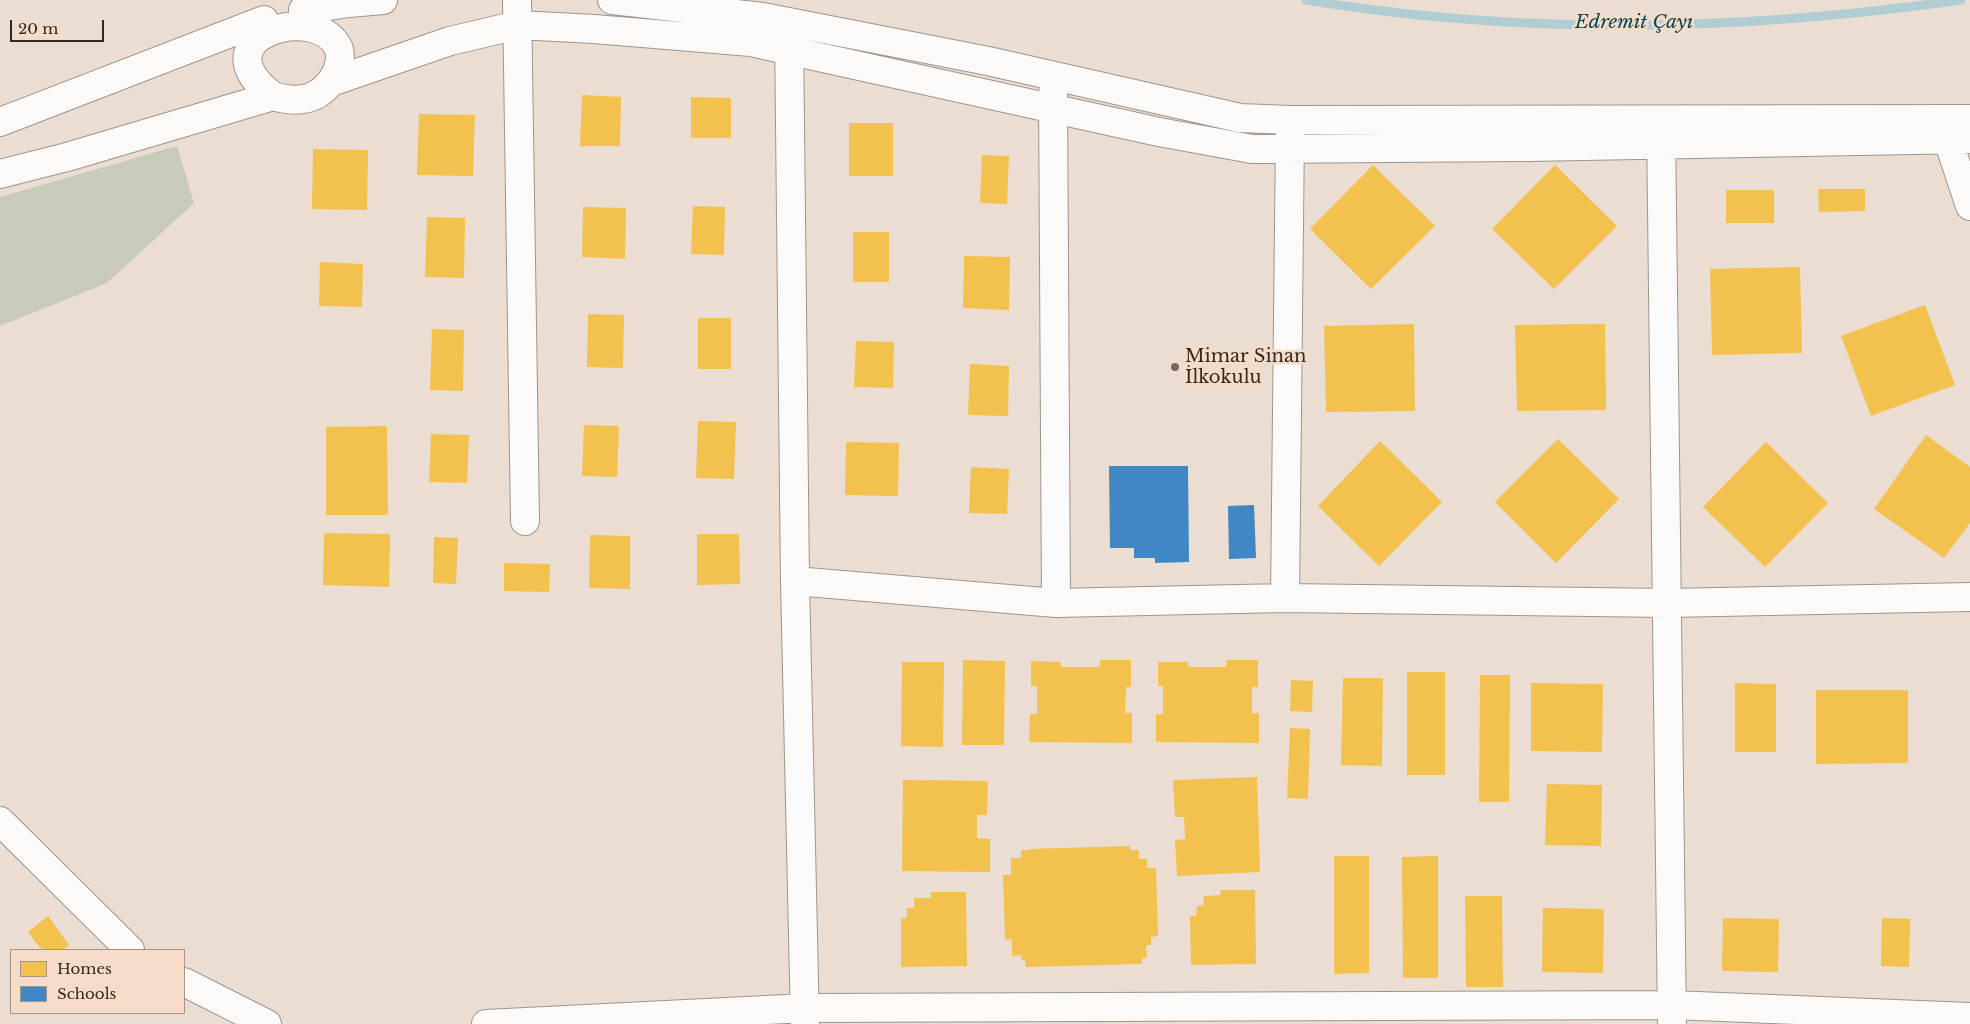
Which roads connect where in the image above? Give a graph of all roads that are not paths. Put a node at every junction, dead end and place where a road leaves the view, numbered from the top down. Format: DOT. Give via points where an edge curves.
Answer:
graph roads {
  1 [pos="383,0"];
  2 [pos="612,0"];
  3 [pos="295,7"];
  4 [pos="517,12"];
  5 [pos="264,20"];
  6 [pos="788,22"];
  7 [pos="789,50"];
  8 [pos="1053,75"];
  9 [pos="331,82"];
  10 [pos="273,96"];
  11 [pos="1054,109"];
  12 [pos="1970,118"];
  13 [pos="1290,120"];
  14 [pos="0,122"];
  15 [pos="1662,131"];
  16 [pos="1953,133"];
  17 [pos="1290,149"];
  18 [pos="0,174"];
  19 [pos="1970,206"];
  20 [pos="525,521"];
  21 [pos="794,581"];
  22 [pos="1970,597"];
  23 [pos="1285,598"];
  24 [pos="1056,603"];
  25 [pos="1668,603"];
  26 [pos="0,821"];
  27 [pos="129,949"];
  28 [pos="185,983"];
  29 [pos="1672,1014"];
  30 [pos="805,1016"];
  31 [pos="1970,1017"];
  32 [pos="266,1024"];
  33 [pos="486,1024"];
  1 -- 3 [label="street"];
  2 -- 6 [label="street"];
  3 -- 5 [label="street"];
  3 -- 9 [label="street" via="317,15 336,37 340,53 338,68"];
  4 -- 7 [label="street" via="594,29 751,42"];
  4 -- 9 [label="street" via="450,42"];
  4 -- 20 [label="street"];
  5 -- 10 [label="street" via="249,44 248,58 260,86"];
  5 -- 14 [label="street"];
  6 -- 7 [label="street"];
  6 -- 8 [label="street"];
  7 -- 11 [label="street"];
  7 -- 21 [label="street"];
  8 -- 11 [label="street"];
  8 -- 13 [label="street" via="1240,118"];
  9 -- 10 [label="street" via="319,94 304,99 288,100"];
  10 -- 18 [label="street"];
  11 -- 17 [label="street" via="1252,149"];
  11 -- 24 [label="street"];
  12 -- 16 [label="street"];
  13 -- 15 [label="street"];
  13 -- 17 [label="street"];
  15 -- 16 [label="street"];
  15 -- 17 [label="street"];
  15 -- 25 [label="street"];
  16 -- 19 [label="street"];
  17 -- 23 [label="street"];
  21 -- 24 [label="street"];
  21 -- 30 [label="street"];
  22 -- 25 [label="street"];
  23 -- 24 [label="street"];
  23 -- 25 [label="street"];
  25 -- 29 [label="street"];
  26 -- 27 [label="street"];
  28 -- 32 [label="street"];
  29 -- 30 [label="street"];
  29 -- 31 [label="street"];
  30 -- 33 [label="street"];
}
